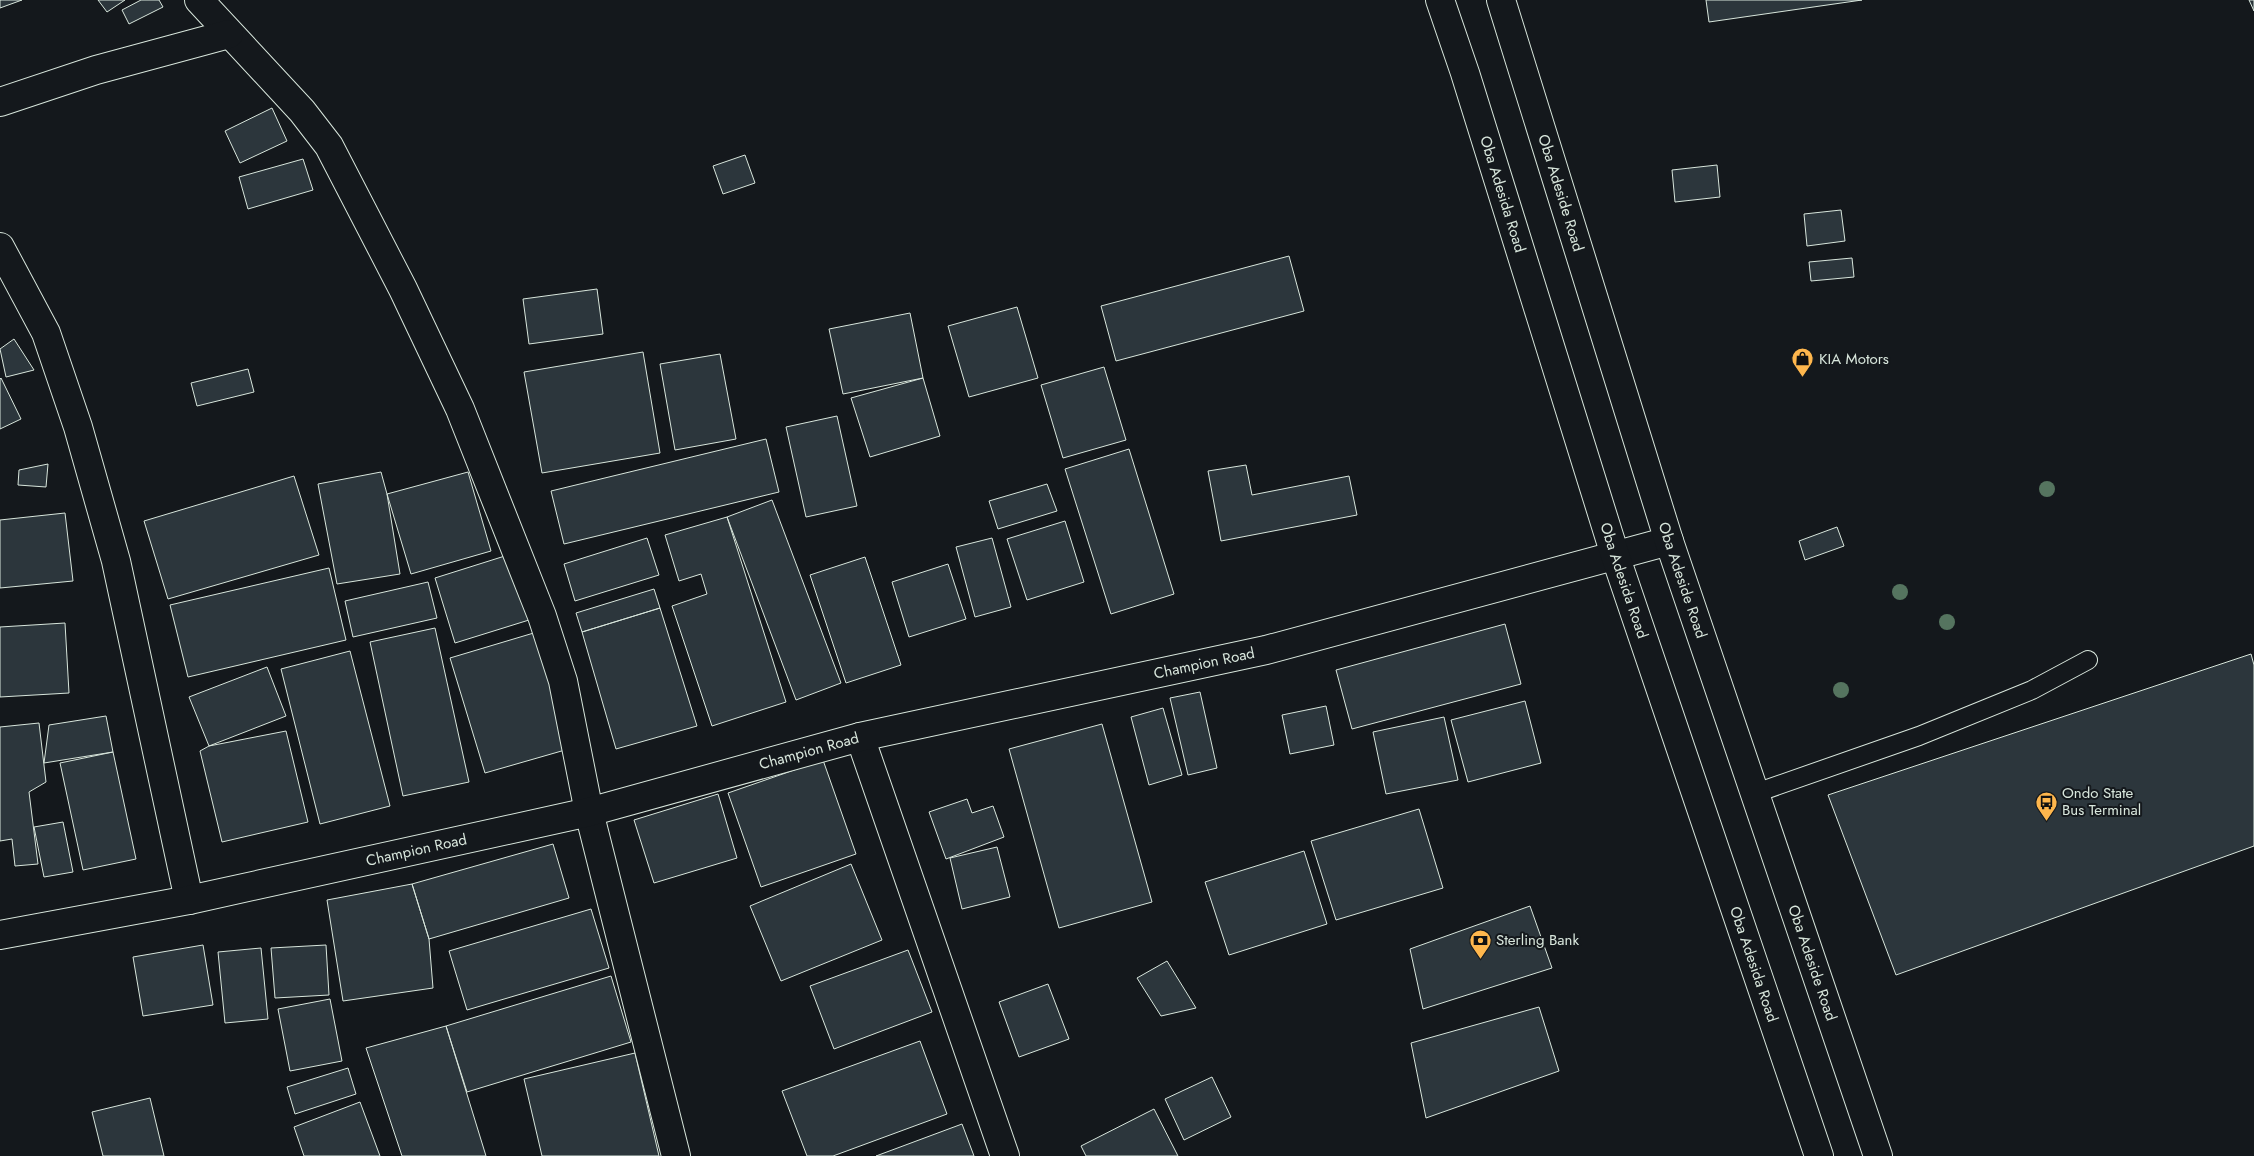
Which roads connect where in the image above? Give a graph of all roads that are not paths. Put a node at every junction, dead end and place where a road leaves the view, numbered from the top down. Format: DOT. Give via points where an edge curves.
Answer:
graph roads {
  1 [pos="199,0"];
  2 [pos="1440,0"];
  3 [pos="1501,0"];
  4 [pos="228,34"];
  5 [pos="0,102"];
  6 [pos="0,247"];
  7 [pos="1669,541"];
  8 [pos="1615,554"];
  9 [pos="2088,660"];
  10 [pos="860,737"];
  11 [pos="1753,794"];
  12 [pos="589,812"];
  13 [pos="189,900"];
  14 [pos="0,935"];
  15 [pos="676,1156"];
  16 [pos="1005,1156"];
  17 [pos="1820,1156"];
  18 [pos="1878,1156"];
  1 -- 4 [label="street"];
  2 -- 8 [label="street, Oba Adesida Road"];
  3 -- 7 [label="street, Oba Adeside Road"];
  4 -- 5 [label="street" via="96,70"];
  4 -- 12 [label="street" via="302,111 329,146 460,409 542,616 563,681"];
  6 -- 13 [label="street" via="46,333 78,427 116,561"];
  7 -- 8 [label="street, Champion Road"];
  7 -- 11 [label="street, Oba Adeside Road"];
  8 -- 10 [label="street, Champion Road" via="1266,650"];
  8 -- 17 [label="street, Oba Adesida Road"];
  9 -- 11 [label="lane" via="2032,690 1919,736"];
  10 -- 12 [label="street, Champion Road"];
  10 -- 16 [label="street"];
  11 -- 18 [label="street, Oba Adeside Road"];
  12 -- 13 [label="street, Champion Road"];
  12 -- 15 [label="street"];
  13 -- 14 [label="street, Champion Road"];
}
